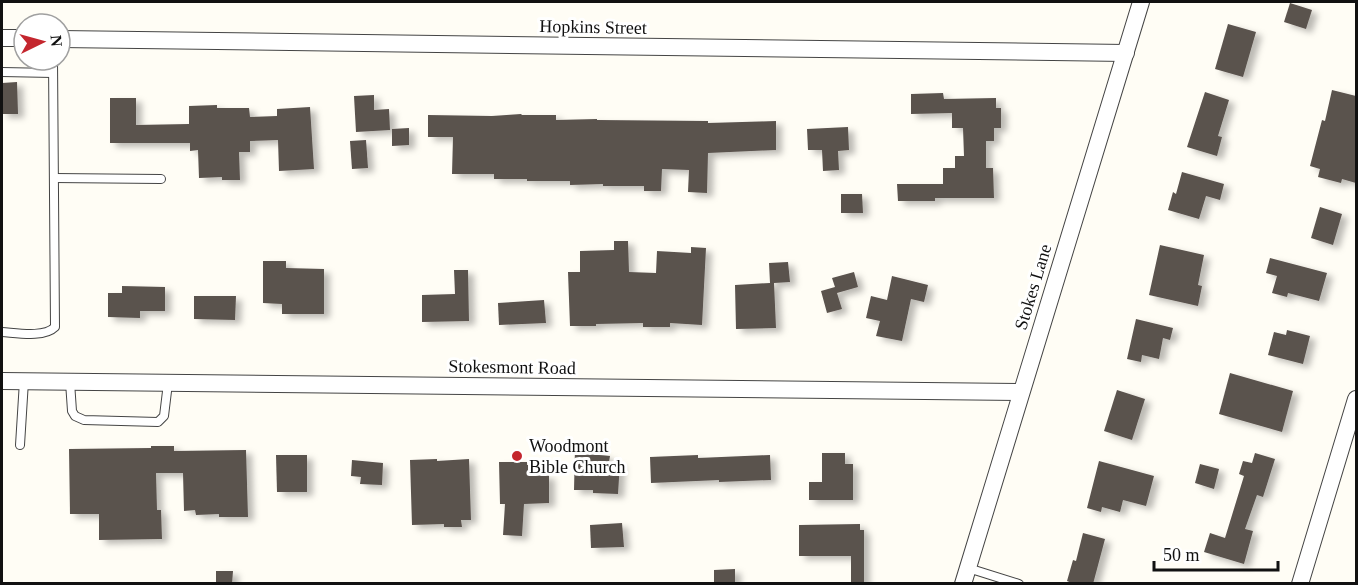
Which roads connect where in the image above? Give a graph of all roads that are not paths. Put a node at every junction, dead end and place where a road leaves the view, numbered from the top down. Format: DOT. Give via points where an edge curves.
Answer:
graph roads {
  1 [pos="1141,2"];
  2 [pos="72,39"];
  3 [pos="1126,53"];
  4 [pos="2,72"];
  5 [pos="53,74"];
  6 [pos="54,178"];
  7 [pos="161,179"];
  8 [pos="2,332"];
  9 [pos="2,381"];
  10 [pos="24,381"];
  11 [pos="70,382"];
  12 [pos="168,383"];
  13 [pos="1021,392"];
  14 [pos="1356,399"];
  15 [pos="20,445"];
  16 [pos="966,576"];
  17 [pos="1019,584"];
  18 [pos="1300,584"];
  1 -- 3 [label="street, Stokes Lane"];
  2 -- 3 [label="street, Hopkins Street"];
  3 -- 13 [label="street, Stokes Lane"];
  4 -- 5 [label="lane"];
  5 -- 6 [label="lane"];
  6 -- 7 [label="lane"];
  6 -- 8 [label="lane" via="55,327 41,333"];
  9 -- 10 [label="street, Stokesmont Road"];
  10 -- 11 [label="street, Stokesmont Road"];
  10 -- 15 [label="lane"];
  11 -- 12 [label="street, Stokesmont Road"];
  11 -- 12 [label="lane" via="75,416 84,420 158,422 164,416"];
  12 -- 13 [label="street, Stokesmont Road"];
  13 -- 16 [label="street, Stokes Lane"];
  14 -- 18 [label="street"];
  16 -- 17 [label="lane"];
}
